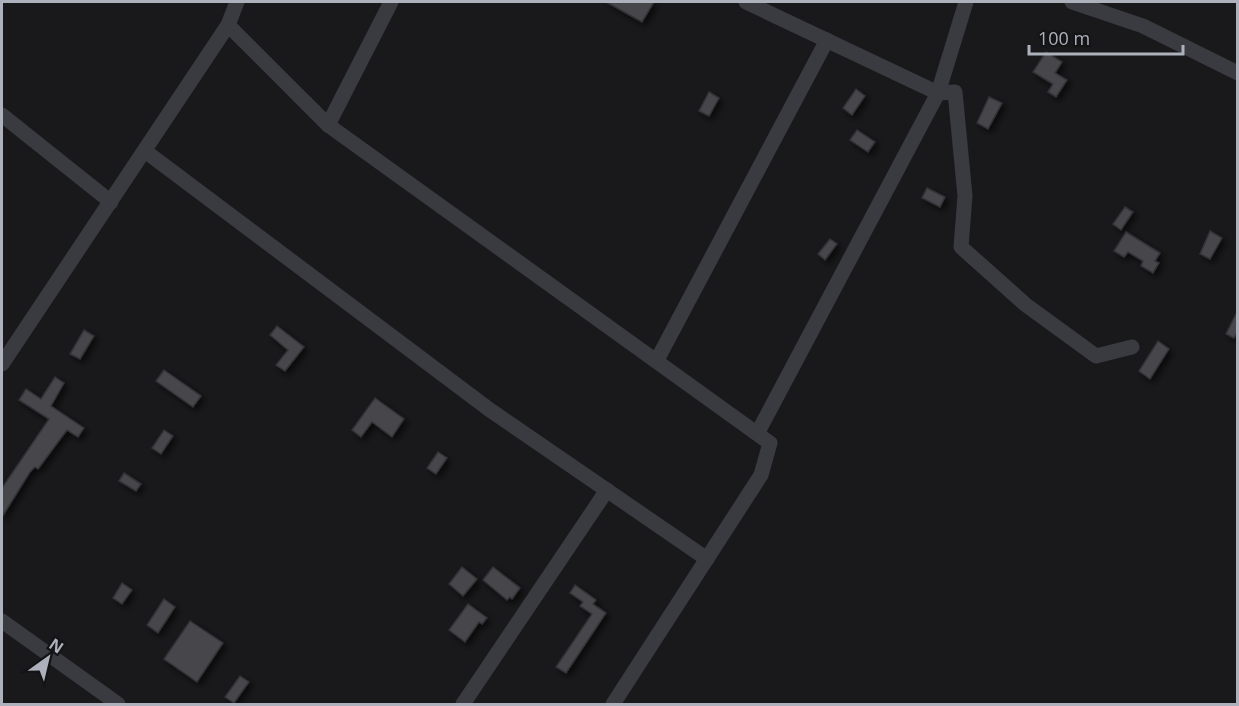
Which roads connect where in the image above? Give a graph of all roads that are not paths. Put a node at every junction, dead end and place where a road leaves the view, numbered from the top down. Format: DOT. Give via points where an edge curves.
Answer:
graph roads {
  1 [pos="237,2"];
  2 [pos="391,2"];
  3 [pos="746,2"];
  4 [pos="966,2"];
  5 [pos="1072,2"];
  6 [pos="228,25"];
  7 [pos="827,40"];
  8 [pos="1238,74"];
  9 [pos="938,93"];
  10 [pos="2,115"];
  11 [pos="328,125"];
  12 [pos="145,151"];
  13 [pos="111,202"];
  14 [pos="1132,346"];
  15 [pos="657,360"];
  16 [pos="2,364"];
  17 [pos="758,432"];
  18 [pos="607,490"];
  19 [pos="707,559"];
  20 [pos="2,621"];
  21 [pos="118,705"];
  22 [pos="463,705"];
  23 [pos="613,705"];
  1 -- 6 [label="street"];
  2 -- 11 [label="street"];
  3 -- 7 [label="street"];
  4 -- 9 [label="street"];
  5 -- 8 [label="street" via="1143,26"];
  6 -- 11 [label="street"];
  6 -- 12 [label="street"];
  7 -- 9 [label="street"];
  7 -- 15 [label="street"];
  9 -- 14 [label="street" via="955,92 964,195 961,247 1026,305 1096,356"];
  9 -- 17 [label="street"];
  10 -- 13 [label="street"];
  11 -- 15 [label="street"];
  12 -- 13 [label="street"];
  12 -- 18 [label="street" via="490,410"];
  13 -- 16 [label="street"];
  15 -- 17 [label="street"];
  17 -- 19 [label="street" via="770,443 761,475"];
  18 -- 19 [label="street"];
  18 -- 22 [label="street"];
  19 -- 23 [label="street"];
  20 -- 21 [label="street"];
}
